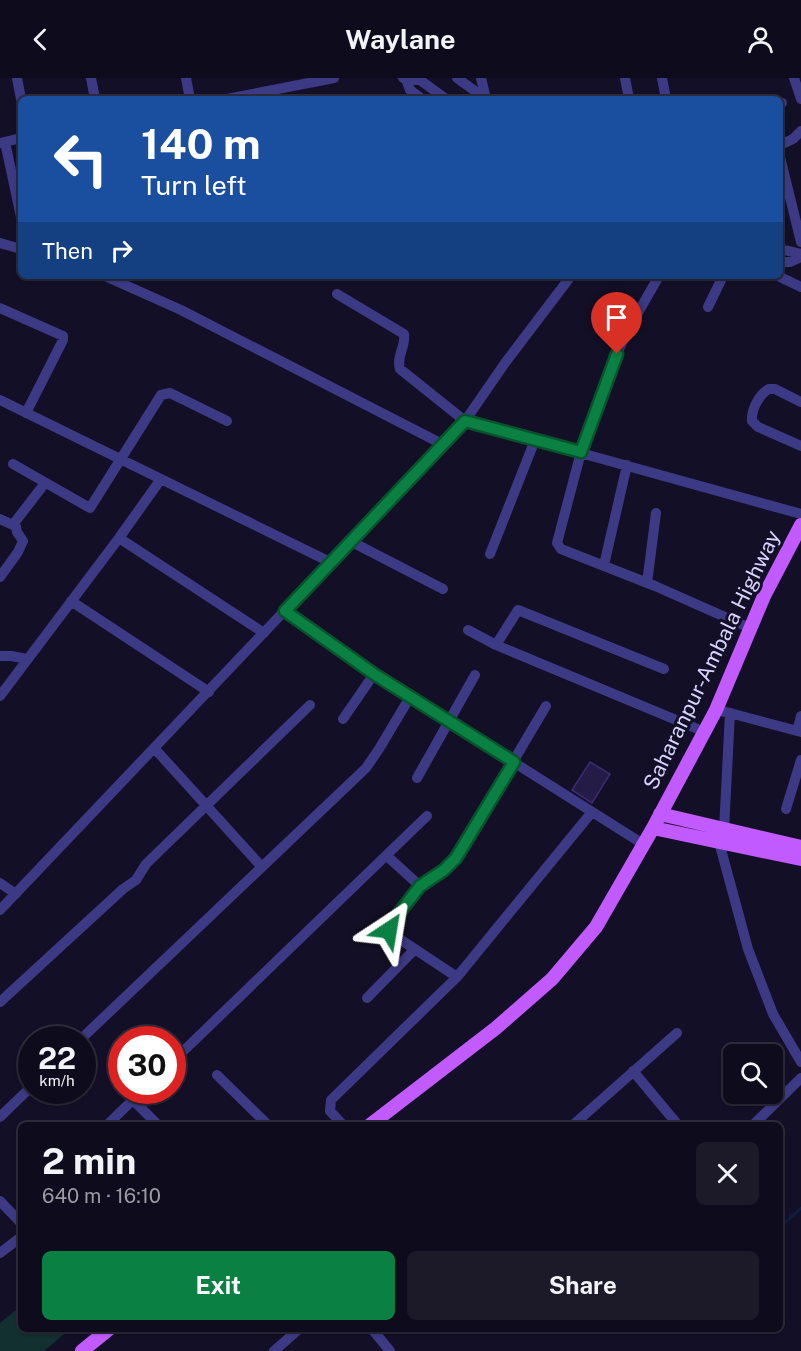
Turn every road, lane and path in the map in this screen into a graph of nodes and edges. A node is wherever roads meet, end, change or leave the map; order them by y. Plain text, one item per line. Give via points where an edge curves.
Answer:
1 (17, 78) edge
2 (91, 78) edge
3 (186, 78) edge
4 (334, 78) edge
5 (405, 78) edge
6 (457, 78) edge
7 (481, 78) edge
8 (625, 78) edge
9 (662, 78) edge
10 (794, 78) edge
11 (268, 95) edge
12 (20, 96) edge
13 (94, 96) edge
14 (189, 96) edge
15 (418, 96) edge
16 (442, 96) edge
17 (482, 96) edge
18 (485, 96) edge
19 (628, 96) edge
20 (665, 96) edge
21 (801, 99) edge
22 (801, 131) edge
23 (18, 139) edge
24 (3, 142) edge
25 (783, 144) edge
26 (783, 169) edge
27 (18, 204) edge
28 (801, 242) edge
29 (0, 243) edge
30 (18, 248) edge
31 (783, 250) edge
32 (801, 256) edge
33 (783, 262) edge
34 (783, 278) edge
35 (121, 279) edge
36 (569, 279) edge
37 (657, 279) edge
38 (722, 279) edge
39 (801, 287) edge
40 (337, 294) dead end
41 (708, 307) dead end
42 (0, 308) edge
43 (801, 402) edge
44 (2, 404) edge
45 (26, 413) junction
46 (227, 421) dead end
47 (465, 421) junction
48 (536, 440) junction
49 (444, 445) junction
50 (801, 446) edge
51 (581, 452) junction
52 (120, 459) junction
53 (13, 464) dead end
54 (627, 465) junction
55 (161, 479) junction
56 (45, 483) junction
57 (656, 513) dead end
58 (801, 514) edge
59 (0, 519) edge
60 (801, 525) edge
61 (15, 526) junction
62 (119, 538) junction
63 (352, 542) junction
64 (490, 554) dead end
65 (332, 563) junction
66 (604, 565) junction
67 (0, 577) edge
68 (646, 583) junction
69 (443, 589) dead end
70 (71, 601) junction
71 (285, 611) junction
72 (750, 628) junction
73 (468, 630) dead end
74 (264, 633) junction
75 (496, 645) junction
76 (0, 656) edge
77 (27, 659) junction
78 (664, 669) dead end
79 (374, 674) junction
80 (475, 675) dead end
81 (209, 692) junction
82 (0, 696) edge
83 (410, 697) junction
84 (310, 705) dead end
85 (546, 706) dead end
86 (716, 710) junction
87 (730, 713) junction
88 (801, 716) edge
89 (343, 719) dead end
90 (449, 721) junction
91 (705, 732) junction
92 (799, 732) edge
93 (155, 749) junction
94 (801, 760) edge
95 (514, 762) junction
96 (417, 778) dead end
97 (206, 805) junction
98 (786, 809) dead end
99 (592, 812) junction
100 (660, 814) junction
101 (427, 816) dead end
102 (652, 828) junction
103 (722, 836) junction
104 (643, 844) junction
105 (801, 847) edge
106 (387, 856) junction
107 (801, 859) edge
108 (261, 866) junction
109 (0, 883) edge
110 (420, 886) junction
111 (16, 894) junction
112 (0, 910) edge
113 (414, 950) junction
114 (457, 976) junction
115 (368, 998) dead end
116 (0, 1002) edge
117 (95, 1026) edge
118 (677, 1033) dead end
119 (186, 1049) edge
120 (801, 1062) edge
121 (633, 1071) junction
122 (217, 1075) dead end
123 (801, 1078) edge
124 (18, 1100) edge
125 (129, 1104) edge
126 (137, 1104) edge
127 (0, 1117) edge
128 (110, 1122) edge
129 (155, 1122) edge
130 (265, 1122) edge
131 (340, 1122) edge
132 (374, 1122) edge
133 (580, 1122) edge
134 (676, 1122) edge
135 (756, 1122) edge
136 (0, 1201) edge
137 (18, 1215) edge
138 (18, 1239) edge
139 (0, 1253) edge
140 (105, 1332) edge
141 (296, 1332) edge
142 (374, 1332) edge
143 (82, 1351) edge
144 (274, 1351) edge
145 (390, 1351) edge

1 - 12 street
2 - 13 street
3 - 14 street
4 - 11 street
5 - 15 street
5 - 16 street via 420,80
6 - 17 street
7 - 18 street
8 - 19 street
9 - 20 street
10 - 21 street
22 - 25 street
23 - 24 street
24 - 27 street
26 - 28 street
29 - 30 street
31 - 32 street
32 - 33 street
34 - 39 street
35 - 49 street
36 - 47 street
37 - 51 street via 617,354
38 - 41 street
40 - 47 street via 404,334 398,356 400,369
42 - 45 street via 63,336
43 - 50 street via 769,389 760,396 752,416 758,427
44 - 45 street
45 - 52 street
46 - 52 street via 170,393 160,395
47 - 48 street
47 - 49 street
48 - 51 street
48 - 64 street
49 - 63 street
51 - 54 street
51 - 66 street via 557,543 561,549
52 - 55 street
52 - 56 street via 90,508
53 - 56 street
54 - 58 street
54 - 66 street
55 - 62 street
55 - 65 street
56 - 61 street via 18,516
57 - 68 street
59 - 61 street
60 - 72 main road, Saharanpur-Ambala Highway
61 - 67 street via 22,545
62 - 70 street
62 - 74 street
63 - 65 street
63 - 69 street
65 - 71 street
66 - 68 street
68 - 72 street
70 - 77 street
70 - 81 street
71 - 74 street
71 - 79 street
72 - 86 main road, Saharanpur-Ambala Highway
73 - 75 street
74 - 81 street
75 - 78 street via 518,610
75 - 91 street
76 - 77 street
77 - 82 street
79 - 83 street
79 - 89 street
80 - 90 street
81 - 93 street
83 - 90 street
83 - 108 street via 366,768
84 - 97 street
85 - 95 street
86 - 87 street
86 - 91 main road, Saharanpur-Ambala Highway
87 - 92 street
87 - 103 street
88 - 92 street
90 - 95 street
90 - 96 street
91 - 100 main road, Saharanpur-Ambala Highway
93 - 97 street
93 - 111 street
94 - 98 street
95 - 99 street
95 - 110 street via 456,858
97 - 108 street
97 - 116 street via 143,868 136,880
99 - 104 street
99 - 114 street
100 - 102 main road, Saharanpur-Ambala Highway
100 - 103 main road
101 - 106 street
102 - 103 main road
102 - 104 main road, Saharanpur-Ambala Highway
103 - 105 main road
103 - 107 main road
103 - 120 street via 748,949 773,1014
104 - 132 main road, Saharanpur-Ambala Highway via 596,927 552,979 496,1028
106 - 110 street
106 - 119 street
108 - 117 street
109 - 111 street
110 - 113 street via 389,926 392,934
111 - 112 street
113 - 114 street
113 - 115 street
114 - 131 street via 331,1100 330,1111
118 - 121 street
121 - 133 street
121 - 134 street
122 - 130 street
123 - 135 street
124 - 127 street
125 - 128 street
126 - 129 street
136 - 137 street
138 - 139 street
140 - 143 main road
141 - 144 street
142 - 145 street

